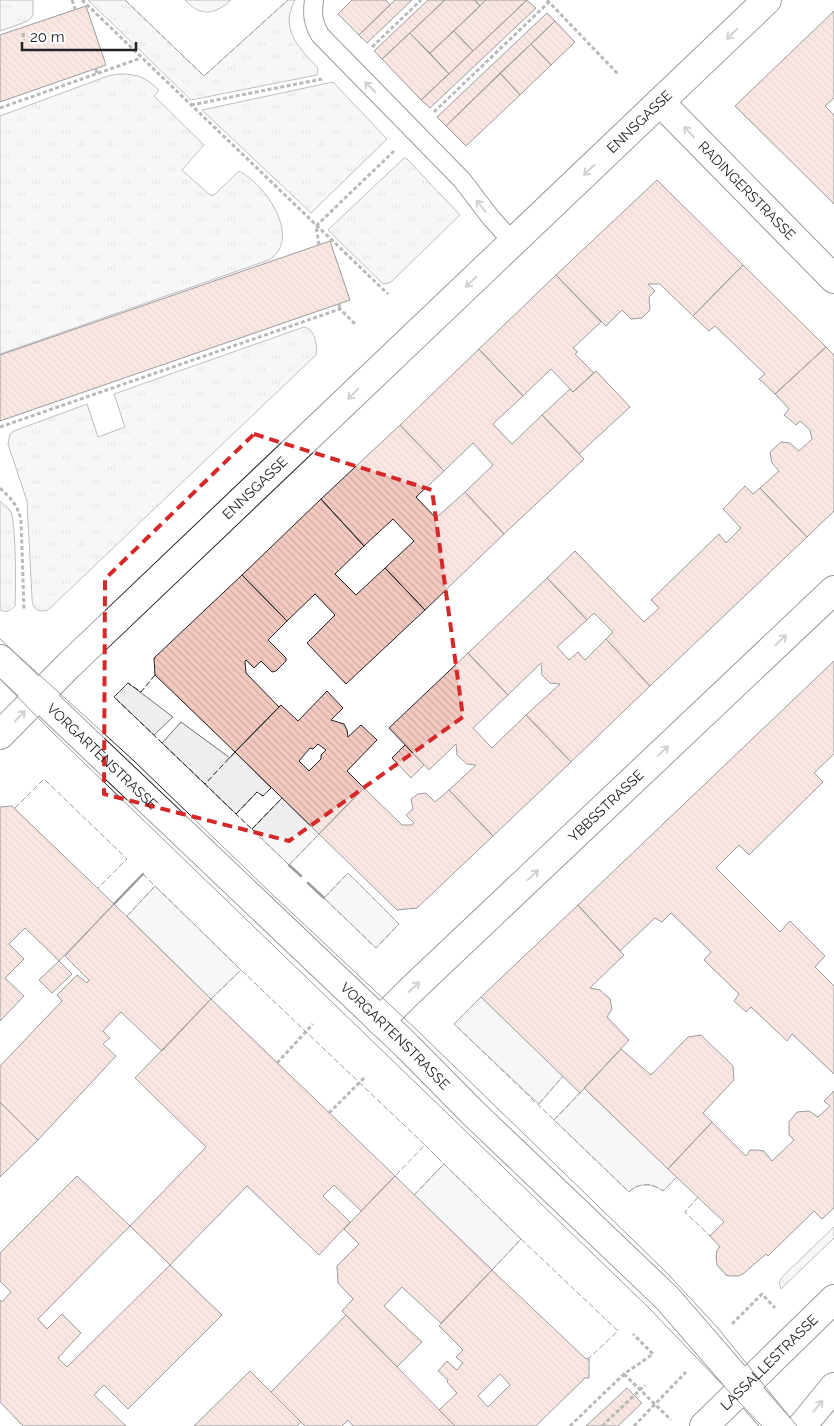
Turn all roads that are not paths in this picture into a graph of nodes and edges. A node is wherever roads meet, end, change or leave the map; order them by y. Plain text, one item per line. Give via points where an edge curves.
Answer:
1 (314, 0) edge
2 (767, 0) edge
3 (660, 102) junction
4 (513, 242) junction
5 (834, 279) edge
6 (834, 590) edge
7 (0, 659) edge
8 (39, 696) junction
9 (0, 736) edge
10 (380, 1021) junction
11 (834, 1299) edge
12 (743, 1386) junction
13 (834, 1387) edge
14 (704, 1426) edge
15 (778, 1426) edge
16 (802, 1426) edge

4 -> 1 lane via 490,218 462,180 320,35 314,24
2 -> 3 street, ENNSGASSE
3 -> 4 street, ENNSGASSE
5 -> 3 street, RADINGERSTRASSE
4 -> 8 street, ENNSGASSE
10 -> 6 street, YBBSSTRASSE
7 - 8 street, VORGARTENSTRASSE
9 -> 8 street, ENNSGASSE
8 - 10 street, VORGARTENSTRASSE
10 - 12 street, VORGARTENSTRASSE via 667,1298
11 - 12 street, LASSALLESTRASSE
12 - 14 street, LASSALLESTRASSE
12 - 15 street, VORGARTENSTRASSE
16 -> 13 street

